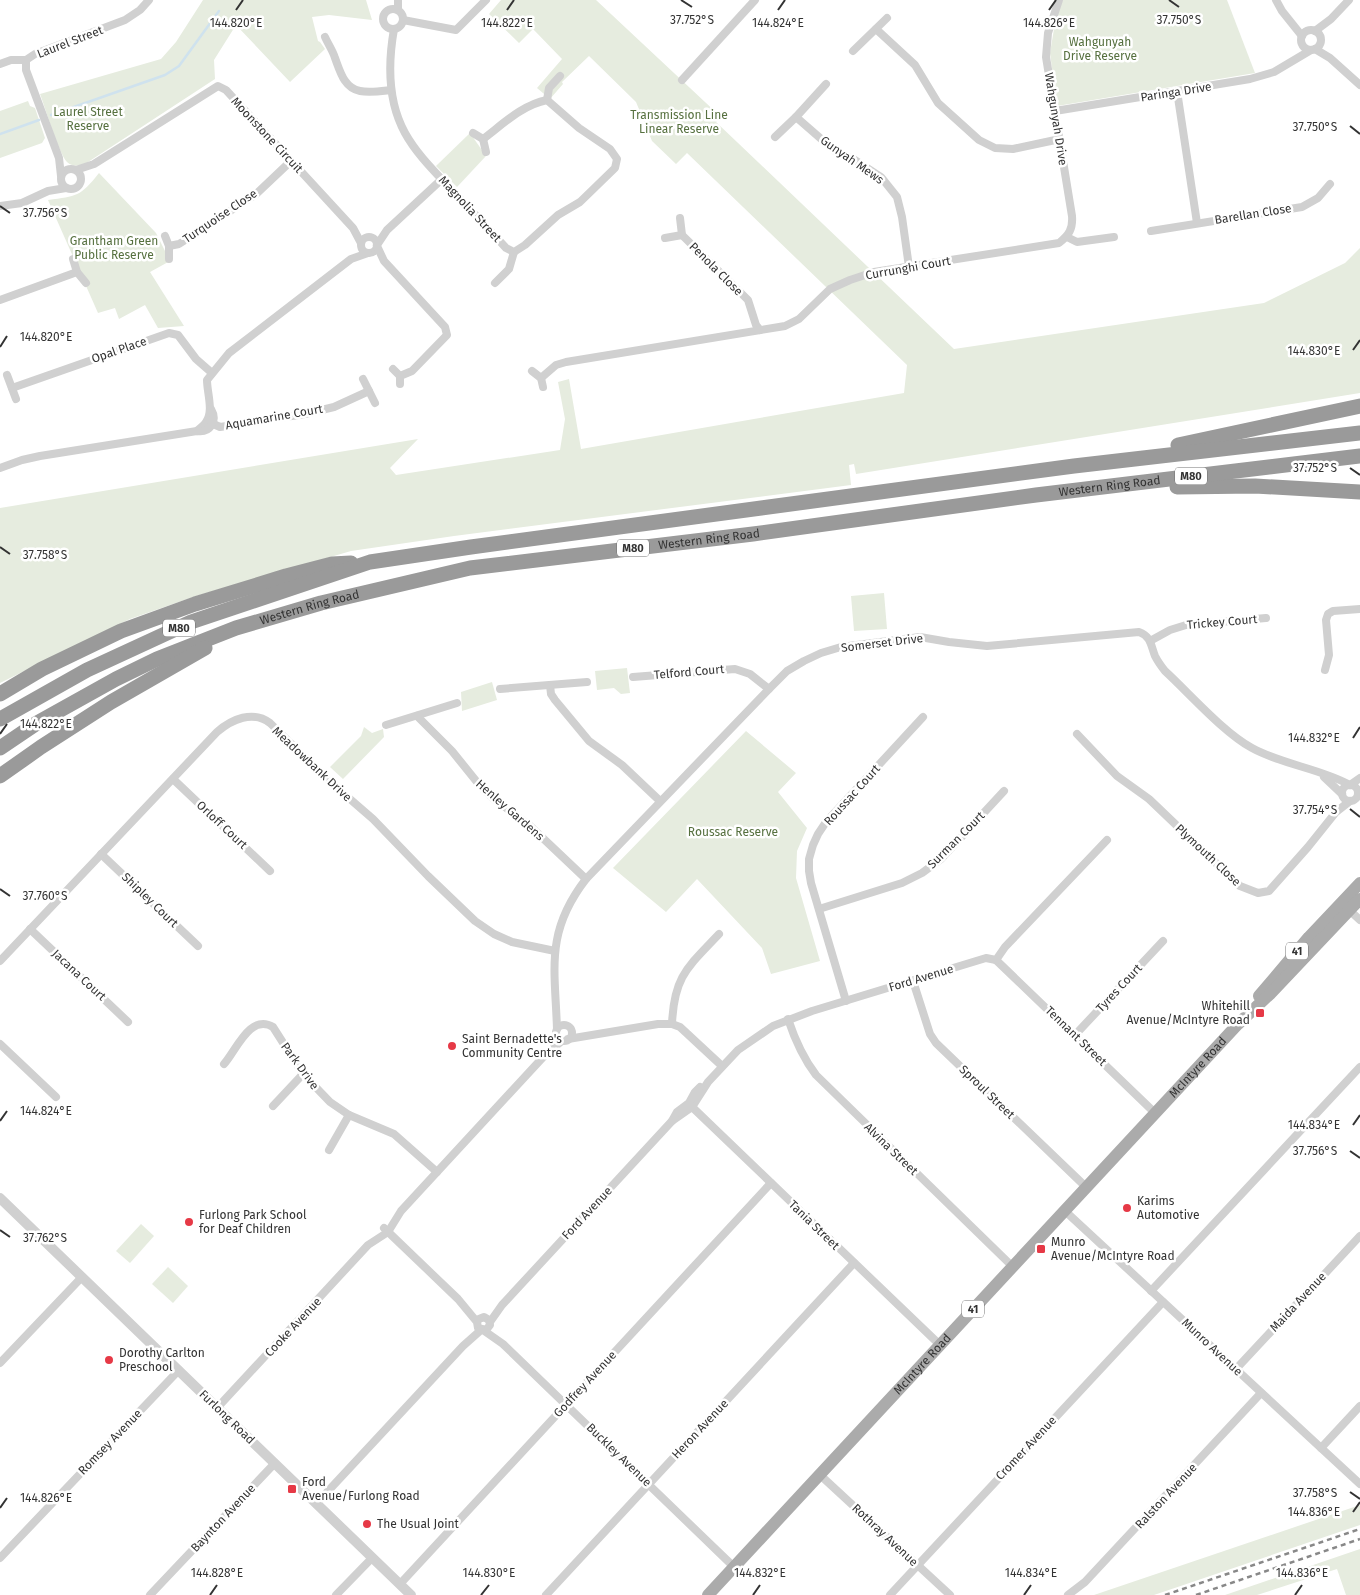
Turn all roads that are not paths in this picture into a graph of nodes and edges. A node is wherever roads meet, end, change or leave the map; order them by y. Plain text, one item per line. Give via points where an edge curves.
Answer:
1 (148, 0) edge
2 (398, 0) edge
3 (486, 0) edge
4 (756, 0) edge
5 (1059, 0) edge
6 (1276, 0) edge
7 (1348, 0) edge
8 (398, 10) junction
9 (887, 18) dead end
10 (403, 20) junction
11 (394, 29) junction
12 (876, 29) junction
13 (325, 37) dead end
14 (1312, 40) junction
15 (853, 51) dead end
16 (26, 60) junction
17 (1292, 60) junction
18 (0, 64) edge
19 (560, 76) dead end
20 (682, 80) dead end
21 (826, 84) dead end
22 (1360, 85) edge
23 (392, 90) junction
24 (1177, 91) junction
25 (547, 100) junction
26 (1055, 111) junction
27 (796, 118) junction
28 (473, 133) dead end
29 (775, 137) dead end
30 (483, 139) junction
31 (1060, 139) junction
32 (486, 152) dead end
33 (59, 158) junction
34 (291, 161) junction
35 (94, 164) junction
36 (74, 170) junction
37 (61, 177) junction
38 (442, 180) junction
39 (81, 182) junction
40 (1330, 184) dead end
41 (66, 188) junction
42 (48, 191) junction
43 (0, 206) edge
44 (680, 218) dead end
45 (1197, 223) junction
46 (354, 228) junction
47 (387, 230) junction
48 (1150, 231) dead end
49 (682, 235) junction
50 (165, 236) dead end
51 (370, 237) junction
52 (1067, 237) junction
53 (1114, 237) dead end
54 (665, 238) dead end
55 (361, 244) junction
56 (377, 245) junction
57 (169, 246) junction
58 (514, 252) junction
59 (369, 253) junction
60 (73, 259) dead end
61 (169, 259) dead end
62 (351, 259) junction
63 (384, 261) junction
64 (909, 267) junction
65 (77, 272) junction
66 (86, 283) dead end
67 (495, 283) dead end
68 (0, 300) edge
69 (760, 330) junction
70 (392, 369) dead end
71 (532, 371) dead end
72 (212, 373) junction
73 (7, 375) dead end
74 (541, 378) junction
75 (363, 379) dead end
76 (543, 387) dead end
77 (12, 388) junction
78 (369, 390) junction
79 (16, 399) dead end
80 (375, 403) dead end
81 (1360, 406) edge
82 (210, 423) junction
83 (1360, 433) edge
84 (1360, 456) edge
85 (1074, 466) junction
86 (0, 468) edge
87 (1360, 492) edge
88 (1036, 495) junction
89 (370, 562) junction
90 (1360, 609) edge
91 (1266, 618) dead end
92 (236, 628) junction
93 (1150, 641) junction
94 (1325, 670) dead end
95 (633, 677) dead end
96 (587, 682) dead end
97 (550, 685) junction
98 (500, 689) dead end
99 (769, 689) junction
100 (0, 694) edge
101 (457, 703) dead end
102 (417, 716) junction
103 (923, 717) dead end
104 (0, 719) edge
105 (386, 725) dead end
106 (1077, 734) dead end
107 (0, 748) edge
108 (1319, 772) junction
109 (0, 776) edge
110 (1360, 778) edge
111 (173, 779) junction
112 (1350, 785) junction
113 (1004, 791) dead end
114 (1359, 792) edge
115 (1342, 794) junction
116 (660, 801) junction
117 (1350, 802) junction
118 (1360, 806) edge
119 (1336, 812) junction
120 (1107, 840) dead end
121 (101, 854) junction
122 (270, 871) dead end
123 (586, 879) junction
124 (1360, 883) edge
125 (1360, 899) edge
126 (1345, 907) junction
127 (819, 909) junction
128 (1360, 920) edge
129 (30, 929) junction
130 (719, 934) dead end
131 (1163, 941) dead end
132 (198, 946) dead end
133 (555, 951) junction
134 (996, 960) junction
135 (0, 961) edge
136 (913, 981) junction
137 (846, 1001) junction
138 (788, 1019) junction
139 (128, 1022) dead end
140 (672, 1024) junction
141 (564, 1034) junction
142 (1075, 1035) junction
143 (0, 1044) edge
144 (224, 1064) dead end
145 (722, 1066) junction
146 (1360, 1067) edge
147 (303, 1074) junction
148 (56, 1097) dead end
149 (691, 1105) junction
150 (273, 1106) dead end
151 (1155, 1113) junction
152 (349, 1115) junction
153 (329, 1150) dead end
154 (437, 1172) junction
155 (771, 1183) junction
156 (1086, 1187) junction
157 (0, 1198) edge
158 (1064, 1211) junction
159 (386, 1230) junction
160 (1360, 1236) edge
161 (854, 1263) junction
162 (1013, 1267) junction
163 (82, 1277) junction
164 (1151, 1291) junction
165 (1163, 1302) junction
166 (483, 1323) junction
167 (940, 1345) junction
168 (0, 1363) edge
169 (1236, 1369) junction
170 (179, 1370) junction
171 (1262, 1393) junction
172 (566, 1404) junction
173 (1360, 1406) edge
174 (217, 1408) junction
175 (1321, 1448) junction
176 (275, 1463) junction
177 (820, 1474) junction
178 (649, 1484) junction
179 (1360, 1484) edge
180 (316, 1504) junction
181 (0, 1558) edge
182 (372, 1558) junction
183 (918, 1565) junction
184 (734, 1567) junction
185 (400, 1584) junction
186 (150, 1595) edge
187 (336, 1595) edge
188 (411, 1595) edge
189 (546, 1595) edge
190 (708, 1595) edge
191 (890, 1595) edge
192 (950, 1595) edge
193 (1068, 1595) edge

1 - 16 street, Laurel Street via 140,10 124,20
2 - 8 street
3 - 10 street via 456,30
4 - 20 street
5 - 26 street, Wahgunyah Drive via 1048,32 1046,57
6 - 14 street via 1292,23
7 - 14 street, Paringa Drive
8 - 10 street
8 - 11 street via 390,10 384,18 385,25
9 - 12 street
10 - 11 street
11 - 23 street, Magnolia Street via 390,71
12 - 15 street
12 - 31 street via 915,65 938,103 979,140 995,148 1012,149
13 - 23 street via 339,71 354,89 365,92
14 - 17 street, Paringa Drive
14 - 17 street, Paringa Drive
14 - 22 street
16 - 18 street
16 - 33 street, Laurel Street via 26,70
17 - 24 street, Paringa Drive via 1259,77
19 - 25 street via 549,88
21 - 27 street
23 - 38 street, Magnolia Street via 405,133
24 - 26 street, Paringa Drive
24 - 45 street, Barellan Close
25 - 30 street via 533,103
25 - 58 street via 610,149 617,159 615,168 580,202 558,215
26 - 31 street, Wahgunyah Drive
27 - 29 street
27 - 64 street, Gunyah Mews via 835,151 881,177 897,197
28 - 30 street
30 - 32 street
31 - 52 street, Wahgunyah Drive via 1073,227
33 - 36 street, Laurel Street
33 - 37 street, Laurel Street
34 - 35 street, Moonstone Circuit via 226,90 218,86
34 - 46 street, Moonstone Circuit
34 - 57 street, Turquoise Close via 255,195 179,244
35 - 36 street, Moonstone Circuit
35 - 39 street, Moonstone Circuit
36 - 37 street via 67,170
36 - 39 street via 80,175
37 - 41 street
37 - 42 street
38 - 47 street
38 - 58 street, Magnolia Street via 506,248
39 - 41 street via 75,188
40 - 45 street, Barellan Close via 1318,198 1302,207
41 - 42 street
42 - 43 street via 22,203
44 - 49 street, Penola Close
45 - 48 street, Barellan Close
46 - 51 street, Moonstone Circuit
46 - 55 street, Moonstone Circuit
47 - 51 street
47 - 56 street
49 - 54 street, Penola Close
49 - 69 street, Penola Close via 748,300
50 - 57 street, Turquoise Close
51 - 55 street via 364,238
51 - 56 street
52 - 53 street via 1078,242
52 - 64 street, Currunghi Court via 1059,244
55 - 59 street
55 - 62 street
56 - 59 street via 376,250
56 - 63 street
57 - 61 street, Turquoise Close
58 - 67 street via 509,269
59 - 62 street
59 - 63 street
60 - 65 street
62 - 72 street via 242,341
63 - 70 street via 445,327 447,335 400,380
64 - 69 street, Currunghi Court via 874,272 850,280 830,289 799,319 784,326
65 - 66 street
65 - 68 street
69 - 74 street, Currunghi Court via 566,362 556,365
71 - 74 street
72 - 77 street, Opal Place via 196,359 178,335 170,333
72 - 82 street via 207,380
73 - 77 street
74 - 76 street
75 - 78 street
77 - 79 street
78 - 80 street
78 - 82 street, Aquamarine Court via 334,407 305,414 224,426
81 - 85 highway
82 - 86 street via 197,431 40,456
83 - 85 highway, Western Ring Road / M80
84 - 88 highway, Western Ring Road / M80
85 - 89 highway, Western Ring Road / M80
87 - 88 highway via 1255,486 1152,487
88 - 92 highway, Western Ring Road / M80 via 470,568 321,603
89 - 100 highway via 332,564 195,604 121,631 42,669
89 - 104 highway, Western Ring Road / M80 via 191,622 87,670
90 - 94 street via 1328,614 1329,655
91 - 93 street, Trickey Court via 1186,625
92 - 107 highway, Western Ring Road / M80 via 116,678
92 - 109 highway via 111,702
93 - 99 street, Somerset Drive via 1139,632 987,646 920,637 873,642 821,653 787,672
93 - 108 street via 1165,671 1234,735 1261,752
95 - 99 street, Telford Court via 735,669 750,674
96 - 97 street
97 - 98 street
97 - 116 street via 555,700 589,741 622,765
99 - 116 street, Somerset Drive
101 - 102 street
102 - 105 street
102 - 123 street, Henley Gardens via 452,751 481,787
103 - 127 street, Roussac Court via 818,834 811,852 809,871
106 - 119 street, Plymouth Close via 1117,776 1144,794 1240,886 1250,891 1269,891
108 - 112 street
108 - 115 street
110 - 112 street
111 - 121 street, Meadowbank Drive
111 - 122 street, Orloff Court
111 - 133 street, Meadowbank Drive via 224,726 246,717 265,719 373,819 475,921 512,942
112 - 114 street
112 - 115 street via 1345,786
113 - 127 street, Surman Court via 941,858 922,873 902,884
114 - 117 street via 1356,800
115 - 117 street
115 - 119 street, Plymouth Close
116 - 123 street, Somerset Drive
117 - 118 street
117 - 119 street, Plymouth Close
120 - 134 street
121 - 129 street, Meadowbank Drive
121 - 132 street, Shipley Court
123 - 133 street, Somerset Drive via 561,922
124 - 126 main road, McIntyre Road / 41
125 - 126 main road, McIntyre Road / 41
126 - 128 street
126 - 151 main road, McIntyre Road / 41 via 1309,938 1238,1024
127 - 137 street, Roussac Court
129 - 135 street, Meadowbank Drive
129 - 139 street, Jacana Court
130 - 140 street via 680,979 675,992
131 - 142 street, Tyres Court
133 - 141 street, Somerset Drive via 557,1006
134 - 136 street, Ford Avenue via 986,958
134 - 142 street, Tennant Street
136 - 137 street, Ford Avenue
136 - 156 street, Sproul Street via 936,1043
137 - 138 street, Ford Avenue
138 - 145 street, Ford Avenue via 749,1041
138 - 162 street, Alvina Street via 798,1046 816,1075
140 - 141 street via 589,1035
140 - 145 street via 689,1034
141 - 154 street, Cooke Avenue
142 - 151 street, Tennant Street
143 - 148 street
144 - 147 street, Park Drive via 246,1032 265,1023 273,1027
145 - 149 street, Ford Avenue via 695,1092
146 - 164 street
147 - 150 street
147 - 152 street, Park Drive via 330,1102
149 - 155 street, Tania Street
149 - 166 street, Ford Avenue via 677,1112
151 - 156 main road, McIntyre Road / 41
152 - 153 street
152 - 154 street, Park Drive via 394,1134
154 - 159 street, Cooke Avenue via 392,1217
155 - 161 street, Tania Street
155 - 172 street, Godfrey Avenue
156 - 158 main road, McIntyre Road / 41
157 - 163 street, Furlong Road
158 - 162 main road, McIntyre Road / 41
158 - 164 street, Munro Avenue
159 - 166 street, Buckley Avenue
159 - 174 street, Cooke Avenue via 372,1237
160 - 169 street, Maida Avenue
161 - 167 street, Tania Street
161 - 178 street, Heron Avenue
162 - 167 main road, McIntyre Road / 41
163 - 168 street
163 - 170 street, Furlong Road
164 - 165 street, Munro Avenue
165 - 169 street, Munro Avenue
165 - 183 street, Cromer Avenue
166 - 172 street, Buckley Avenue
166 - 180 street, Ford Avenue
167 - 177 main road, McIntyre Road / 41
169 - 171 street, Munro Avenue
170 - 174 street, Furlong Road
170 - 181 street, Romsey Avenue
171 - 175 street, Munro Avenue
171 - 193 street, Ralston Avenue via 1085,1582
172 - 178 street, Buckley Avenue
172 - 185 street, Godfrey Avenue
173 - 175 street
174 - 176 street, Furlong Road
175 - 179 street, Munro Avenue
176 - 180 street, Furlong Road
176 - 186 street, Baynton Avenue
177 - 183 street, Rothray Avenue
177 - 184 main road, McIntyre Road / 41
178 - 184 street, Buckley Avenue
178 - 189 street, Heron Avenue
180 - 182 street, Furlong Road
182 - 185 street, Furlong Road
182 - 187 street
183 - 191 street, Cromer Avenue
183 - 192 street, Rothray Avenue
184 - 190 main road, McIntyre Road / 41
185 - 188 street, Furlong Road

